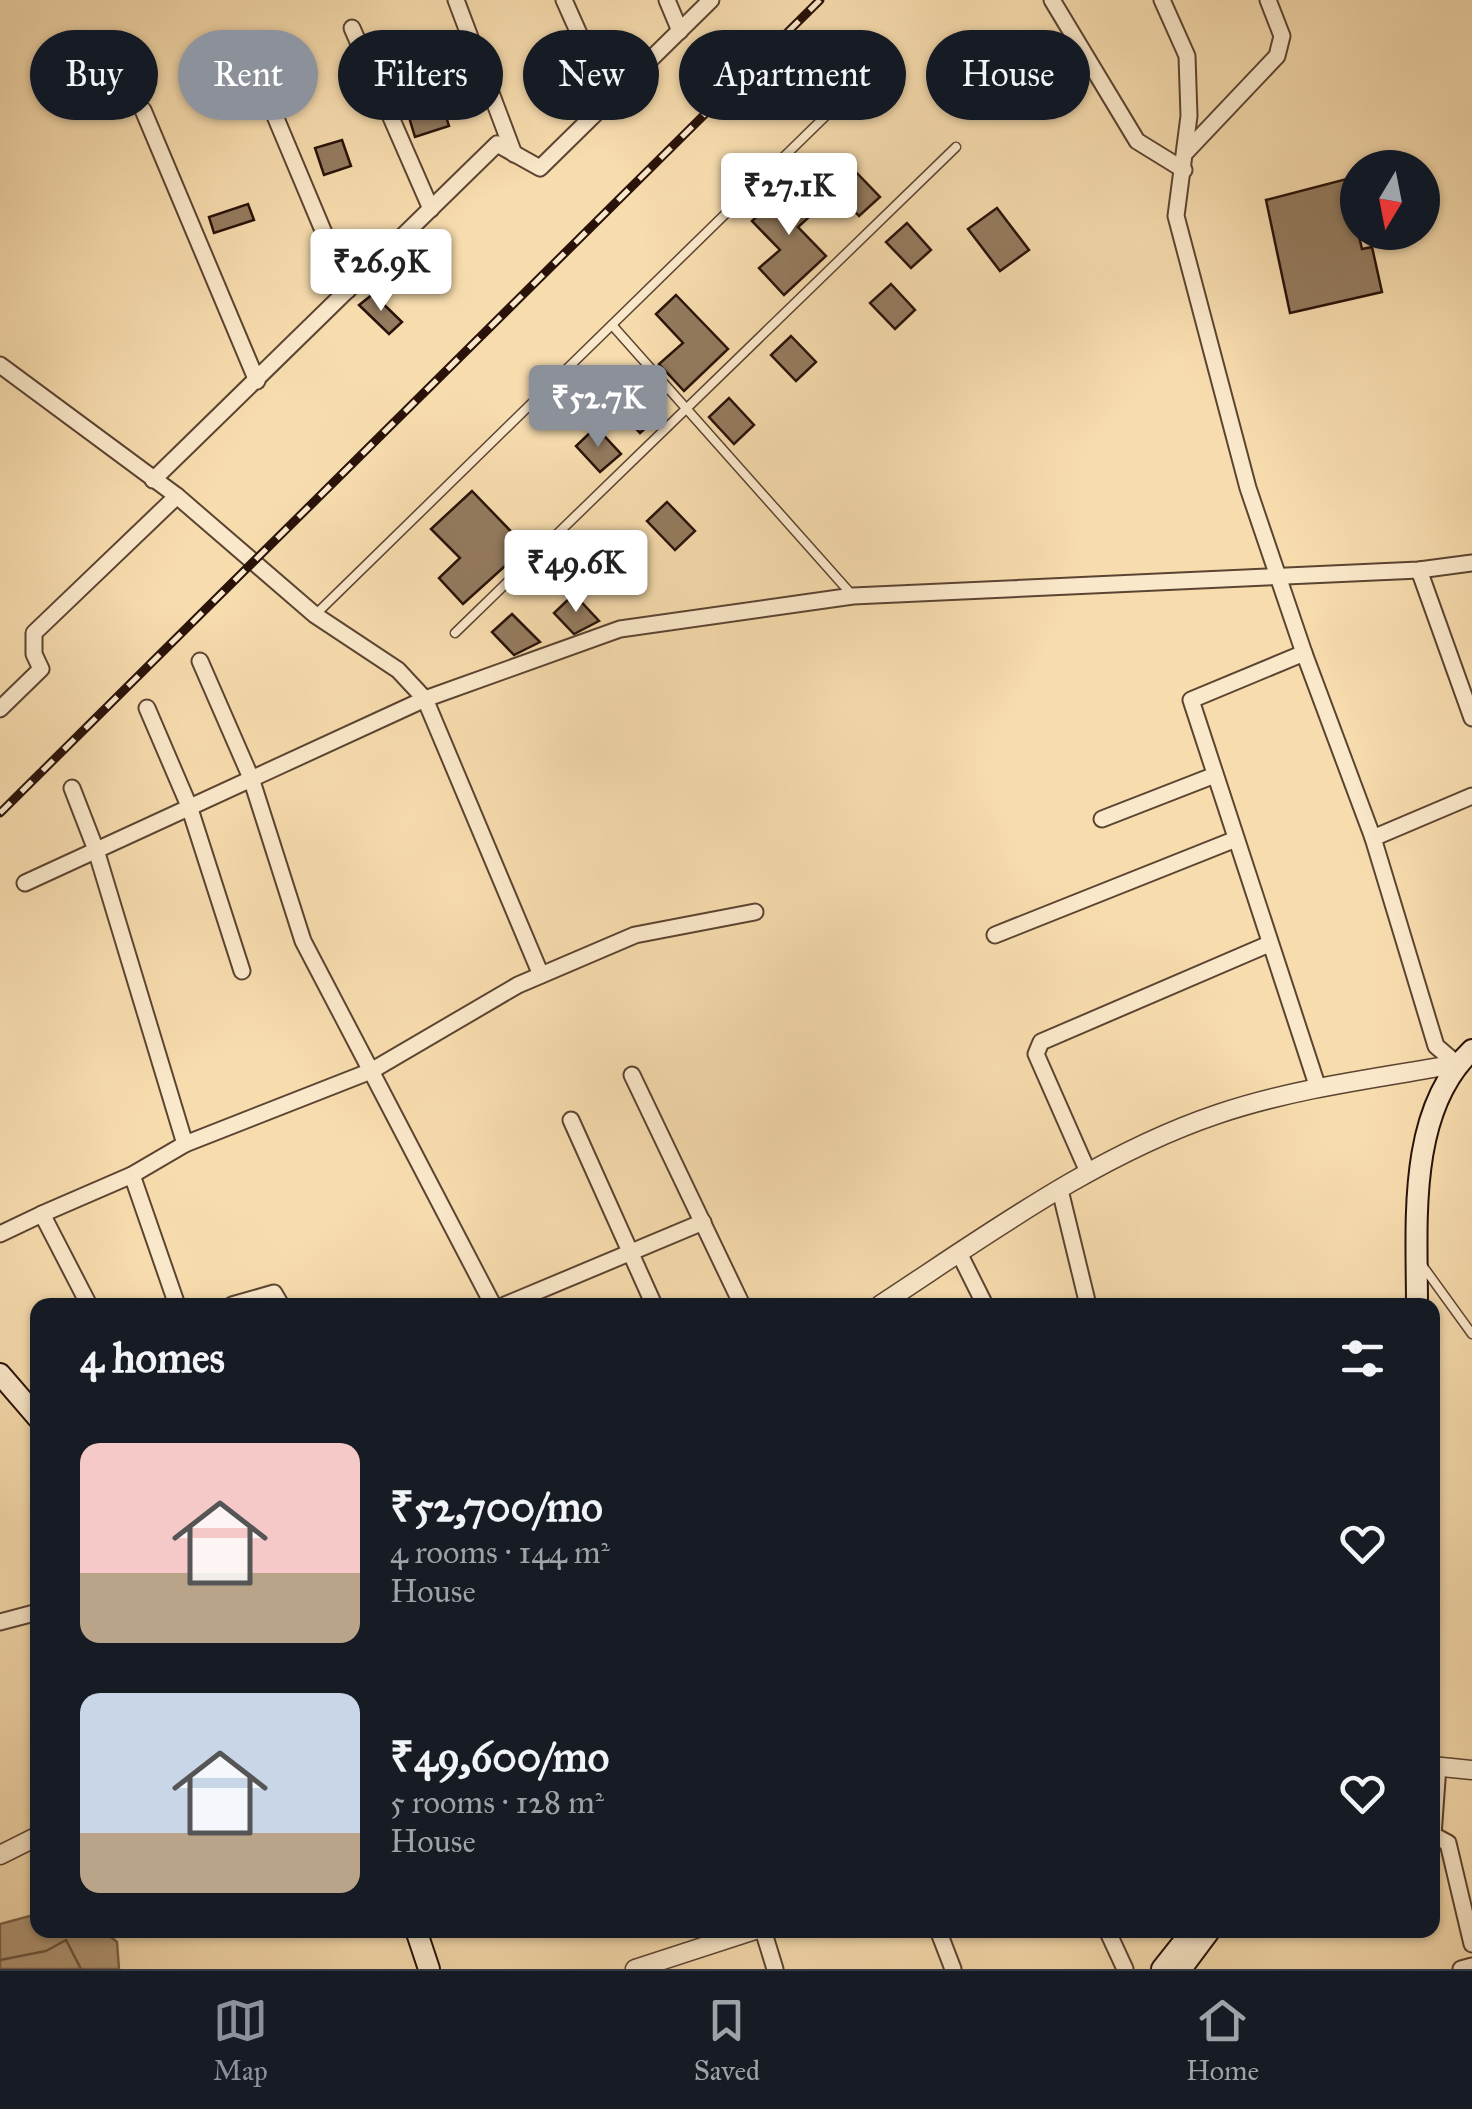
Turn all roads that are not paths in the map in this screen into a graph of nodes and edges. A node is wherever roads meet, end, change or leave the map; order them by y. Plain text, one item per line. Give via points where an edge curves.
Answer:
1 (456, 0) edge
2 (564, 0) edge
3 (667, 0) edge
4 (711, 0) edge
5 (1052, 0) edge
6 (1162, 0) edge
7 (1268, 0) edge
8 (352, 28) dead end
9 (577, 30) edge
10 (680, 30) edge
11 (681, 30) edge
12 (679, 32) edge
13 (659, 52) edge
14 (147, 120) edge
15 (277, 120) edge
16 (589, 120) edge
17 (822, 120) edge
18 (956, 147) dead end
19 (1186, 152) junction
20 (514, 154) junction
21 (1184, 170) junction
22 (431, 209) junction
23 (348, 290) junction
24 (612, 325) junction
25 (0, 365) edge
26 (257, 380) junction
27 (688, 407) junction
28 (153, 480) junction
29 (177, 496) junction
30 (1472, 563) edge
31 (1419, 570) junction
32 (1275, 577) junction
33 (852, 596) junction
34 (316, 614) junction
35 (455, 633) dead end
36 (1304, 653) junction
37 (200, 661) dead end
38 (426, 699) junction
39 (147, 708) dead end
40 (0, 709) edge
41 (1472, 718) edge
42 (1215, 775) junction
43 (251, 778) junction
44 (72, 788) dead end
45 (1472, 796) edge
46 (189, 806) junction
47 (1102, 819) dead end
48 (1374, 838) junction
49 (1236, 839) junction
50 (96, 850) junction
51 (25, 884) dead end
52 (755, 912) dead end
53 (995, 936) dead end
54 (1269, 944) junction
55 (242, 971) dead end
56 (542, 975) junction
57 (1464, 1057) edge
58 (371, 1071) junction
59 (632, 1075) dead end
60 (1318, 1088) junction
61 (571, 1120) dead end
62 (185, 1144) junction
63 (1088, 1172) junction
64 (132, 1175) junction
65 (1060, 1190) junction
66 (42, 1214) junction
67 (703, 1222) junction
68 (0, 1234) edge
69 (959, 1253) junction
70 (630, 1255) junction
71 (1417, 1259) junction
72 (85, 1298) edge
73 (175, 1298) edge
74 (490, 1298) edge
75 (522, 1298) edge
76 (651, 1298) edge
77 (739, 1298) edge
78 (891, 1298) edge
79 (982, 1298) edge
80 (1086, 1298) edge
81 (1417, 1298) edge
82 (1472, 1334) edge
83 (0, 1374) edge
84 (30, 1409) edge
85 (30, 1614) edge
86 (0, 1622) edge
87 (1440, 1767) edge
88 (1472, 1770) edge
89 (30, 1839) edge
90 (1440, 1840) edge
91 (2, 1850) edge
92 (419, 1938) edge
93 (734, 1938) edge
94 (765, 1938) edge
95 (941, 1938) edge
96 (1111, 1938) edge
97 (1187, 1938) edge
98 (1204, 1938) edge
99 (1472, 1944) edge
100 (666, 1964) edge
101 (1472, 1966) edge
102 (429, 1969) edge
103 (635, 1969) edge
104 (775, 1969) edge
105 (954, 1969) edge
106 (1125, 1969) edge
107 (1162, 1969) edge
108 (1181, 1969) edge
109 (1461, 1969) edge

1 - 20 street
2 - 9 street
3 - 10 street
4 - 11 street
5 - 21 street via 1137,140
6 - 19 street via 1187,56
7 - 19 street via 1282,36 1277,56
8 - 22 street
12 - 13 street
14 - 26 street
15 - 23 street
16 - 20 street via 540,168
17 - 24 lane
18 - 27 lane
19 - 21 street
20 - 22 street via 496,144
21 - 32 street via 1176,216
22 - 23 street
23 - 26 street
24 - 27 lane
24 - 34 lane
25 - 28 street
26 - 28 street
27 - 33 lane
27 - 35 lane
28 - 29 street
29 - 34 street
29 - 40 street via 34,633 42,670
30 - 31 street
31 - 32 street
31 - 41 street
32 - 33 street
32 - 36 street
33 - 38 street via 620,629
34 - 38 street via 398,670
36 - 42 street via 1191,700
36 - 48 street
37 - 43 street
38 - 43 street
38 - 56 street
39 - 46 street
42 - 47 street
42 - 49 street
43 - 46 street
43 - 58 street via 303,940
44 - 50 street
45 - 48 street
46 - 50 street
46 - 55 street
48 - 57 street via 1436,1046
49 - 53 street
49 - 54 street
50 - 51 street
50 - 62 street
52 - 56 street via 635,935
54 - 60 street
54 - 63 street via 1040,1042 1036,1054
56 - 58 street
57 - 60 street
57 - 71 main road via 1441,1092 1426,1138
58 - 62 street
58 - 74 street
59 - 67 street
60 - 63 street via 1217,1114
61 - 70 street
62 - 64 street
63 - 65 street
64 - 66 street
64 - 73 street
65 - 69 street
65 - 80 street
66 - 68 street
66 - 72 street
67 - 70 street
67 - 77 street
69 - 78 street
69 - 79 street
70 - 75 street
70 - 76 street
71 - 81 main road
71 - 82 lane
83 - 84 main road
85 - 86 street
87 - 88 street
89 - 91 street
90 - 99 street via 1448,1843
92 - 102 main road
93 - 100 street
94 - 104 street
95 - 105 street
96 - 106 street
97 - 107 main road
98 - 108 main road
100 - 103 street
101 - 109 street

